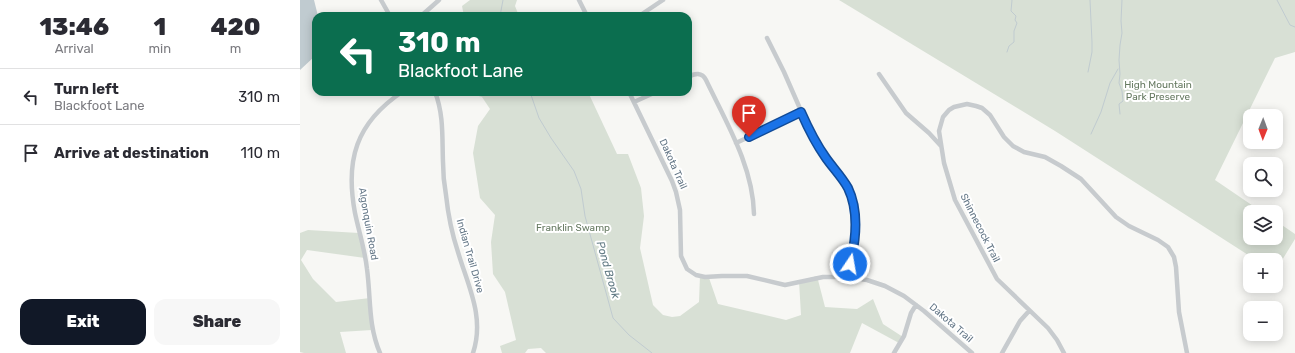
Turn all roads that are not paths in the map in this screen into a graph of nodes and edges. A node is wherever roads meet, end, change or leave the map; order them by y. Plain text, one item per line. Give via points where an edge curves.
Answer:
1 (381, 0) edge
2 (439, 0) edge
3 (579, 0) edge
4 (662, 0) edge
5 (388, 12) edge
6 (426, 12) edge
7 (585, 12) edge
8 (645, 12) edge
9 (767, 38) dead end
10 (879, 74) dead end
11 (692, 76) edge
12 (397, 96) edge
13 (436, 96) edge
14 (631, 96) edge
15 (647, 96) edge
16 (634, 102) junction
17 (801, 112) junction
18 (736, 143) junction
19 (941, 146) junction
20 (754, 214) dead end
21 (845, 277) junction
22 (916, 304) junction
23 (1029, 311) junction
24 (380, 353) edge
25 (473, 353) edge
26 (894, 353) edge
27 (972, 353) edge
28 (1002, 353) edge
29 (1064, 353) edge
30 (1187, 353) edge

1 - 5 street
2 - 6 street
3 - 7 street
4 - 8 street
9 - 17 street
10 - 19 street via 906,113
11 - 18 street via 699,74 705,77
12 - 24 street, Algonquin Road via 368,124 358,143 352,164 353,200 367,266 372,330
13 - 25 street, Indian Trail Drive via 441,116 449,214 476,313 477,334
14 - 16 street, Dakota Trail
15 - 16 street
16 - 21 street, Dakota Trail via 676,192 681,219 681,256 684,265 691,272 705,277 762,278 785,285 817,278
17 - 18 street
17 - 21 street via 818,146 843,180 852,199 855,220 854,242
18 - 20 street via 751,185
19 - 23 street, Shinnecock Trail via 952,193 979,247 997,279
19 - 30 street, Shinnecock Trail via 940,126 946,113 959,104 982,108 1013,146 1024,152 1045,157 1061,166 1081,179 1116,217 1163,243 1176,262 1180,312
21 - 22 street, Dakota Trail via 885,286
22 - 26 street via 904,336
22 - 27 street, Dakota Trail
23 - 28 street via 1020,320
23 - 29 street, Shinnecock Trail via 1053,334

